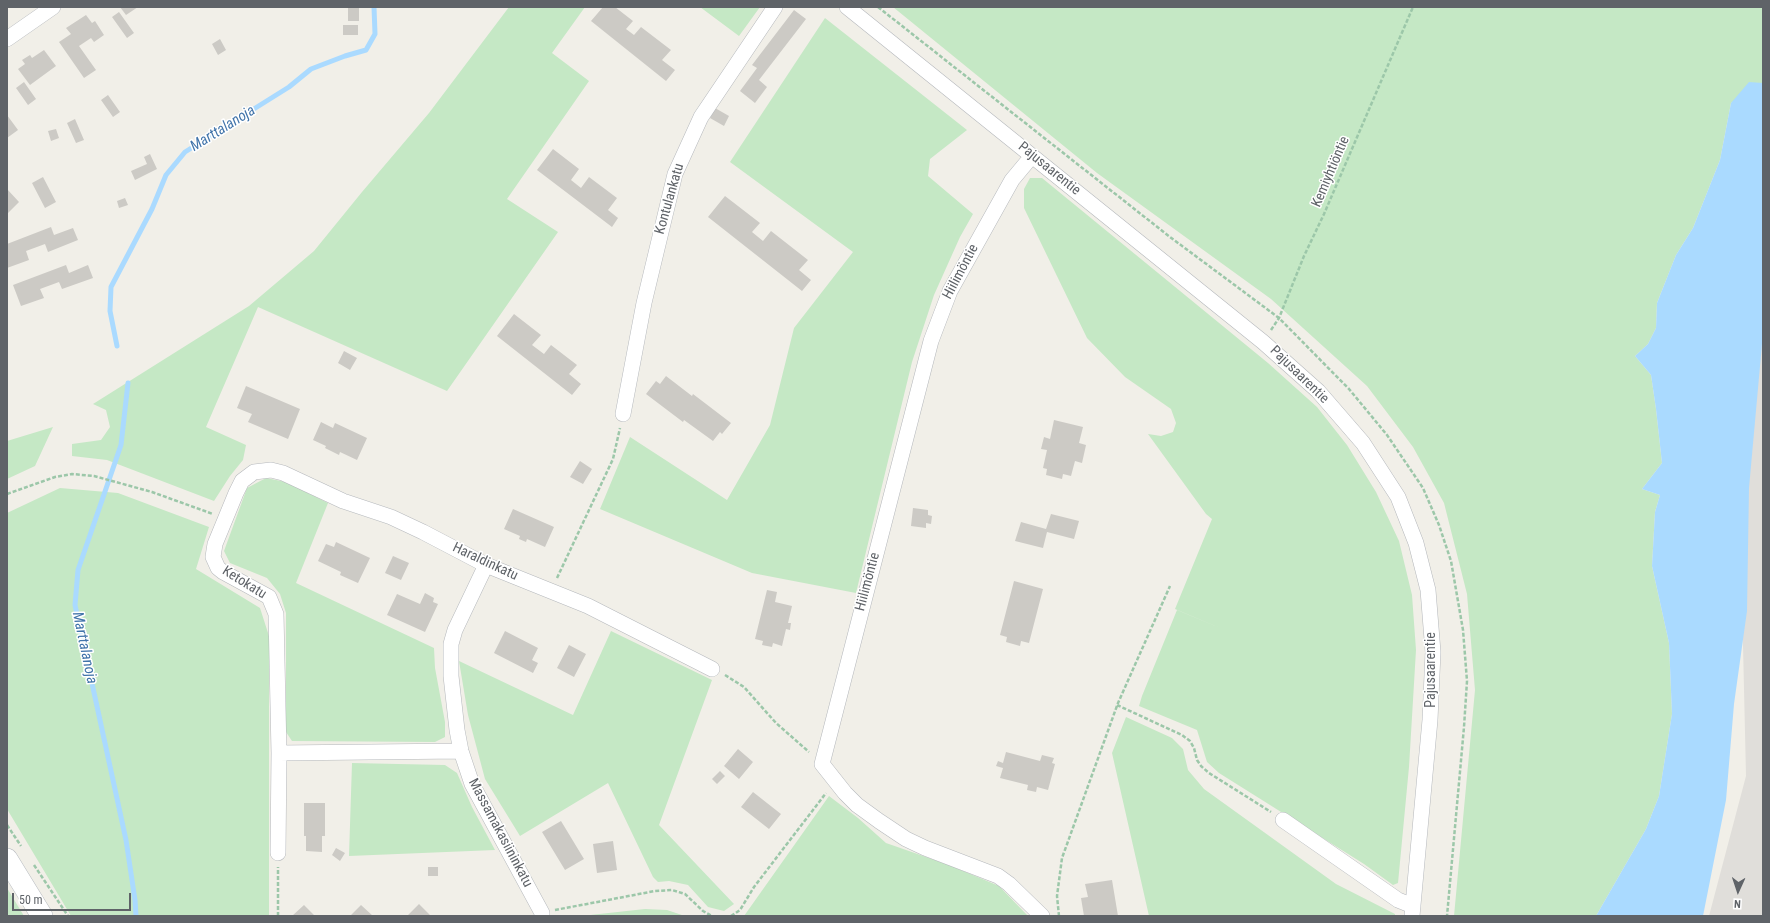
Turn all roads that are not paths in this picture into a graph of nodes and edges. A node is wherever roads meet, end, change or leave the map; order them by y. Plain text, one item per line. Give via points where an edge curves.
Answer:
1 (54, 7) edge
2 (776, 7) edge
3 (847, 7) edge
4 (7, 39) edge
5 (1032, 156) junction
6 (623, 414) road end
7 (254, 472) joint
8 (486, 565) junction
9 (712, 668) road end
10 (461, 751) junction
11 (279, 753) junction
12 (1283, 820) road end
13 (278, 853) road end
14 (16, 856) edge
15 (1412, 911) edge
16 (542, 914) edge
17 (42, 916) edge
18 (1042, 916) edge

1 - 4 street
2 - 6 street, Kontulankatu via 700,117 675,174 644,303
3 - 5 street, Pajusaarentie
5 - 15 street, Pajusaarentie via 1264,342 1318,391 1363,443 1398,498 1416,543 1428,590 1433,652 1430,720
5 - 18 street, Hiilimöntie via 1012,180 950,291 931,341 822,764 857,805 924,848 998,876
7 - 8 street, Haraldinkatu via 271,470 283,473 328,495 391,517
7 - 11 street, Ketokatu via 242,481 224,518 213,557 218,568 230,577 269,597 276,614
8 - 9 street, Haraldinkatu via 592,608
8 - 10 street, Massamakasiininkatu via 455,630 451,644 451,676
10 - 11 street
10 - 16 street, Massamakasiininkatu via 472,784
11 - 13 street, Ketokatu
12 - 15 street
14 - 17 street

